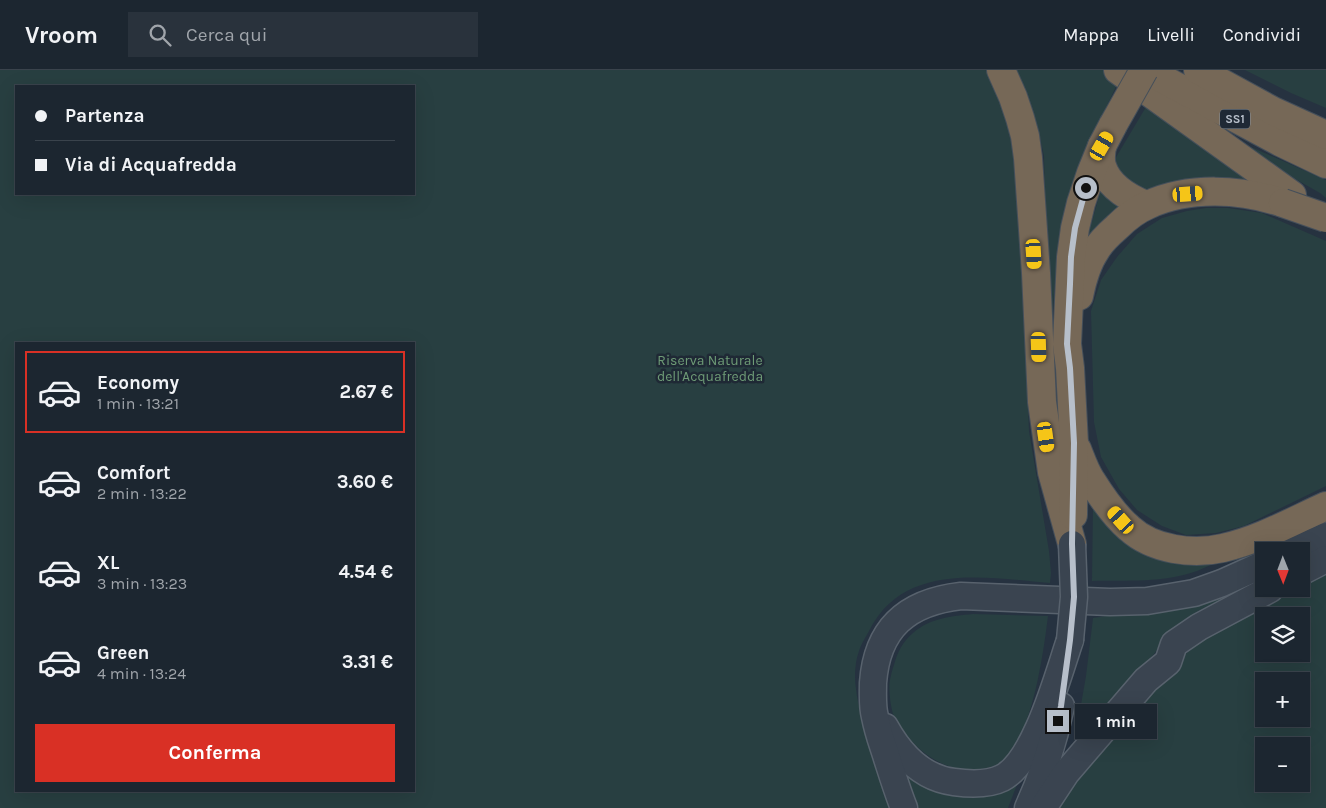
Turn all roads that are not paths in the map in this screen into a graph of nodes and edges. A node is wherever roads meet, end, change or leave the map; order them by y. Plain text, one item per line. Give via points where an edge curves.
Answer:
1 (1001, 70) edge
2 (1118, 70) edge
3 (1145, 70) edge
4 (1198, 70) edge
5 (1320, 132) edge
6 (1108, 136) junction
7 (1326, 164) edge
8 (1287, 199) junction
9 (1146, 205) junction
10 (1326, 218) edge
11 (1067, 344) junction
12 (1074, 443) junction
13 (1326, 506) edge
14 (1326, 536) edge
15 (1310, 543) edge
16 (1072, 544) junction
17 (1326, 559) edge
18 (1310, 567) edge
19 (1255, 568) edge
20 (1255, 597) edge
21 (1070, 640) junction
22 (873, 690) junction
23 (904, 808) edge
24 (1028, 808) edge
25 (1044, 808) edge

1 - 16 highway via 1025,136 1042,402 1052,472
2 - 8 highway
3 - 6 highway, bridge
3 - 7 highway, SS1
4 - 5 highway, SS1
6 - 9 highway via 1101,159 1102,167 1118,190
6 - 11 highway via 1091,173 1075,228
8 - 9 highway via 1215,192 1171,197
8 - 10 highway, bridge
9 - 11 highway via 1131,214 1096,249 1081,288
11 - 12 highway
12 - 13 highway via 1090,479 1113,511 1141,537 1166,547 1193,551 1223,548 1262,535
12 - 16 highway
14 - 15 street
16 - 21 street, bridge via 1074,597
17 - 18 street
19 - 22 street via 1207,589 1158,600 1110,602 962,596 926,603 898,621 884,640 879,650
20 - 25 street via 1174,644 1168,662 1146,680 1066,773
21 - 22 street via 1032,743 1011,773 996,781 949,781 926,773 902,752 885,728
21 - 24 street via 1058,721 1040,783
22 - 23 street via 875,718

